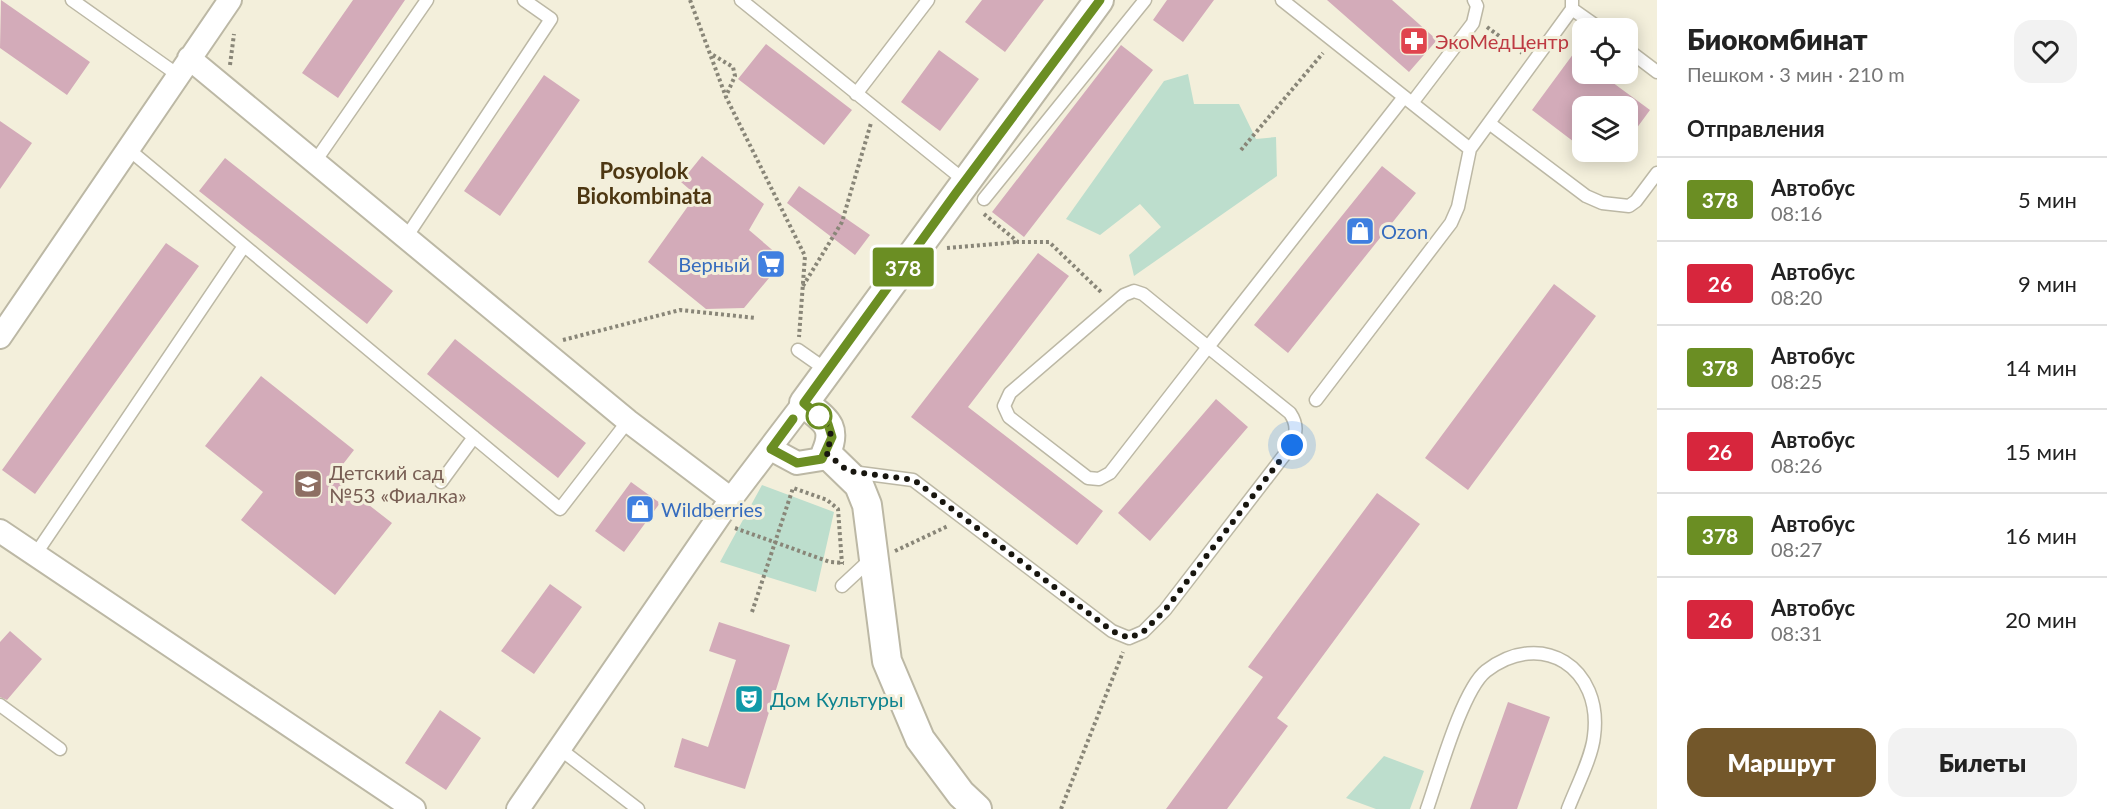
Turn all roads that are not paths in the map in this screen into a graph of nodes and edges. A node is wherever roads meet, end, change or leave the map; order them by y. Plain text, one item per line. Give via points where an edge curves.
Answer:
1 (72, 0) edge
2 (230, 0) edge
3 (427, 0) edge
4 (524, 0) edge
5 (741, 0) edge
6 (928, 0) edge
7 (1100, 0) edge
8 (1145, 0) edge
9 (1282, 0) edge
10 (1474, 0) edge
11 (1572, 4) edge
12 (1588, 18) edge
13 (1638, 58) edge
14 (183, 67) junction
15 (1657, 72) edge
16 (856, 94) junction
17 (1408, 100) junction
18 (1489, 123) junction
19 (127, 148) junction
20 (1470, 149) junction
21 (314, 163) junction
22 (1657, 173) edge
23 (968, 191) junction
24 (405, 238) junction
25 (244, 246) junction
26 (0, 337) edge
27 (1208, 347) junction
28 (798, 350) road end
29 (828, 371) junction
30 (1316, 400) dead end
31 (804, 403) junction
32 (628, 422) junction
33 (474, 437) junction
34 (771, 449) junction
35 (826, 453) junction
36 (848, 471) junction
37 (441, 482) dead end
38 (725, 509) junction
39 (0, 531) edge
40 (35, 555) junction
41 (872, 558) junction
42 (842, 586) dead end
43 (0, 705) edge
44 (60, 749) dead end
45 (560, 749) junction
46 (963, 804) edge
47 (414, 809) edge
48 (518, 809) edge
49 (638, 809) edge
50 (1427, 809) edge
51 (1568, 809) edge

1 - 14 lane
2 - 14 street
3 - 21 lane
4 - 24 lane via 551,19
5 - 16 lane
6 - 16 lane
7 - 23 street
8 - 23 lane
9 - 17 lane
10 - 17 lane via 1477,6 1473,23
11 - 12 lane
11 - 18 lane
13 - 15 lane
14 - 19 street
14 - 21 street via 227,90
16 - 23 lane
17 - 20 lane
17 - 27 lane
18 - 20 lane
18 - 22 lane via 1586,196 1602,203 1629,206
19 - 25 lane
19 - 26 street
20 - 30 lane via 1451,223
21 - 24 street
23 - 29 street via 915,251
24 - 32 street
25 - 33 lane
25 - 40 lane
27 - 27 lane via 1143,294 1134,291 1112,305 1010,393 1004,406 1009,417 1088,478 1099,479 1110,473
27 - 36 lane via 1290,413 1297,431 1292,445 1165,610 1143,632 1129,638 1112,631 914,480
28 - 29 lane
29 - 31 street
31 - 34 street
31 - 35 street via 828,424 832,437
32 - 33 lane via 560,508
32 - 38 street
33 - 37 lane
34 - 35 street via 797,463 822,459
34 - 38 street
35 - 36 street
36 - 41 street via 867,505
38 - 45 street
39 - 40 street
40 - 47 street
41 - 42 lane
41 - 46 street via 887,661 920,740
43 - 44 lane
45 - 48 street
45 - 49 lane
50 - 51 lane via 1469,693 1485,672 1510,659 1538,652 1574,666 1594,711 1594,737

